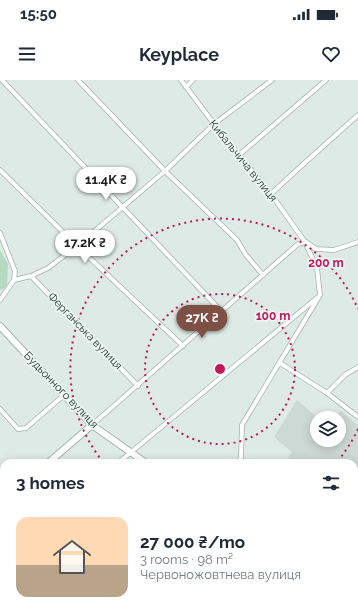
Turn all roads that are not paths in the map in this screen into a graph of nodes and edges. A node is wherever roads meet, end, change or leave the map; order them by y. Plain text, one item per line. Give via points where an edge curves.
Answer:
1 (2, 80) edge
2 (78, 80) edge
3 (181, 80) edge
4 (193, 80) edge
5 (272, 80) edge
6 (326, 80) edge
7 (186, 87) junction
8 (358, 115) edge
9 (214, 124) junction
10 (239, 155) junction
11 (0, 170) edge
12 (165, 171) junction
13 (271, 194) junction
14 (124, 207) junction
15 (0, 233) edge
16 (305, 242) junction
17 (358, 242) edge
18 (77, 246) junction
19 (263, 275) junction
20 (31, 276) junction
21 (14, 280) junction
22 (320, 295) junction
23 (0, 300) edge
24 (222, 312) junction
25 (0, 326) edge
26 (183, 346) junction
27 (280, 363) junction
28 (358, 367) edge
29 (138, 386) junction
30 (327, 393) junction
31 (64, 395) junction
32 (0, 409) edge
33 (358, 417) edge
34 (92, 425) junction
35 (131, 453) junction
36 (53, 459) edge
37 (123, 459) edge
38 (140, 459) edge
39 (240, 459) edge

1 - 14 street
2 - 12 street
3 - 7 street, Кибальчича вулиця
4 - 7 street
5 - 9 street
6 - 10 street
7 - 9 street, Кибальчича вулиця
8 - 13 street
9 - 10 street, Кибальчича вулиця
9 - 12 street
10 - 13 street, Кибальчича вулиця
11 - 18 street
12 - 14 street
12 - 19 street via 237,240
13 - 16 street, Кибальчича вулиця
14 - 18 street
14 - 24 street
15 - 21 street via 15,271
16 - 17 street via 316,249 334,250
16 - 19 street via 298,244
16 - 22 street, Кибальчича вулиця via 317,268
18 - 20 street via 48,268
18 - 26 street
19 - 24 street
20 - 21 street
20 - 29 street, Ферганська вулиця
21 - 23 street
22 - 27 street
22 - 35 street
24 - 26 street
25 - 31 main road, Будьонного вулиця
26 - 29 street
27 - 30 street
27 - 39 street via 242,425
28 - 30 street via 345,374
29 - 34 street
30 - 33 street
31 - 32 street via 26,428 18,429
31 - 34 main road, Будьонного вулиця
34 - 35 main road, Будьонного вулиця
34 - 36 main road
35 - 37 street
35 - 38 main road, Будьонного вулиця

